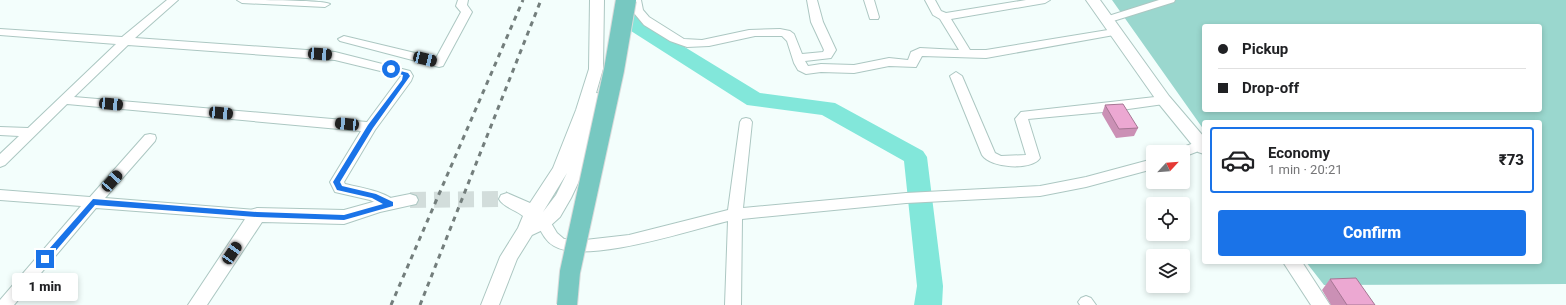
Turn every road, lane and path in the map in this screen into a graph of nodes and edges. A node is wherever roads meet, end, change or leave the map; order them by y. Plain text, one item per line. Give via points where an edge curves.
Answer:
1 (173, 0) edge
2 (242, 0) edge
3 (463, 0) edge
4 (597, 0) edge
5 (606, 0) edge
6 (626, 0) edge
7 (636, 0) edge
8 (812, 0) edge
9 (869, 0) edge
10 (872, 0) edge
11 (930, 0) edge
12 (1045, 0) edge
13 (1093, 0) edge
14 (1170, 0) edge
15 (325, 4) dead end
16 (874, 17) dead end
17 (944, 18) junction
18 (1110, 26) junction
19 (0, 32) edge
20 (344, 39) dead end
21 (126, 40) junction
22 (384, 49) junction
23 (967, 54) junction
24 (799, 58) junction
25 (370, 64) junction
26 (956, 76) dead end
27 (64, 100) junction
28 (1164, 100) junction
29 (746, 122) dead end
30 (370, 126) junction
31 (0, 131) edge
32 (30, 132) junction
33 (150, 138) dead end
34 (1202, 146) edge
35 (1202, 147) edge
36 (1190, 150) edge
37 (0, 162) edge
38 (1146, 166) edge
39 (0, 195) edge
40 (507, 199) tunnel mouth
41 (410, 200) tunnel mouth
42 (93, 202) junction
43 (390, 204) junction
44 (735, 214) junction
45 (257, 215) junction
46 (538, 218) junction
47 (1293, 264) edge
48 (6, 304) edge
49 (197, 305) edge
50 (490, 305) edge
51 (567, 305) edge
52 (733, 305) edge
53 (1321, 305) edge

1 - 21 street
2 - 15 street
3 - 22 street via 461,6 467,12 439,63
4 - 46 street via 596,69 584,110
5 - 46 street via 607,68 604,86 574,176 561,202
6 - 51 main road, bridge via 614,70 570,272
7 - 24 street via 639,15 646,22 681,42 712,43 739,35 780,31 788,34
8 - 24 street via 817,22 830,50 827,54
9 - 10 street
9 - 16 street
11 - 17 street via 937,13
12 - 17 street
13 - 18 street
14 - 18 street
17 - 23 street
18 - 23 street via 986,54
18 - 28 street
19 - 21 street
20 - 22 street
21 - 25 street via 335,56
21 - 27 street
22 - 25 street
23 - 24 street via 920,52 915,55 912,64 889,62 844,69 806,70
25 - 30 street via 407,76
26 - 28 street via 989,155 997,161 1032,158 1021,119 1025,115
27 - 30 street
27 - 32 street
28 - 34 street
29 - 44 street
30 - 43 street via 337,186 344,190 374,196
31 - 32 street
32 - 37 street
33 - 42 street
35 - 36 street
38 - 44 street via 1040,191 906,198
39 - 42 street
40 - 46 street via 521,205
41 - 43 street
42 - 45 street
42 - 48 street
43 - 45 street via 344,217
44 - 46 street via 629,241 585,246 560,243 552,237
44 - 52 street
45 - 49 street
46 - 50 street via 526,230 509,256
47 - 53 street

